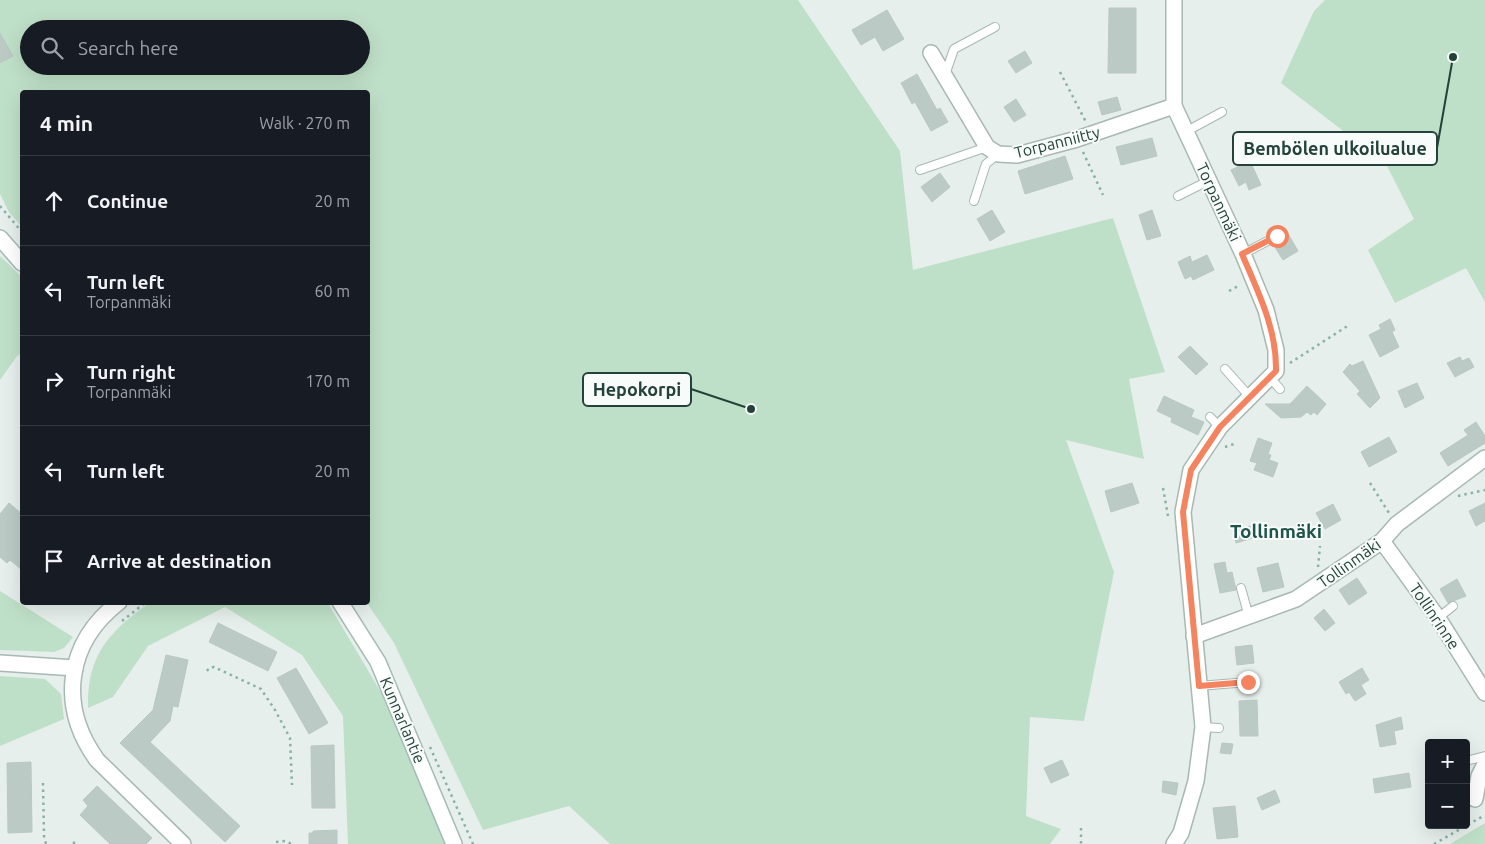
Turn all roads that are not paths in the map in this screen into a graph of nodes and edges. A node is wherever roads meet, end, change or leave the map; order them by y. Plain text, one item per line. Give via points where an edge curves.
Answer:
1 (1174, 0) edge
2 (995, 27) dead end
3 (931, 53) dead end
4 (945, 75) junction
5 (1174, 106) junction
6 (1222, 112) dead end
7 (1187, 131) junction
8 (992, 150) junction
9 (920, 170) dead end
10 (1208, 181) junction
11 (1178, 196) dead end
12 (974, 201) dead end
13 (1277, 236) dead end
14 (0, 238) edge
15 (1242, 254) junction
16 (20, 261) edge
17 (1225, 369) dead end
18 (1250, 397) junction
19 (1485, 458) edge
20 (1382, 541) junction
21 (1241, 588) dead end
22 (116, 605) edge
23 (342, 605) edge
24 (1453, 606) dead end
25 (1249, 617) junction
26 (1438, 618) junction
27 (1194, 636) junction
28 (0, 663) edge
29 (75, 668) junction
30 (1248, 682) dead end
31 (1199, 686) junction
32 (1485, 692) edge
33 (1203, 727) junction
34 (1219, 728) dead end
35 (1485, 756) edge
36 (1470, 760) edge
37 (1485, 764) edge
38 (1475, 799) dead end
39 (183, 844) edge
40 (454, 844) edge
41 (1174, 844) edge

1 - 5 street, Torpanmäki
2 - 4 lane via 954,49
3 - 4 street
4 - 8 street
5 - 7 street, Torpanmäki
5 - 8 street, Torpanniitty via 1077,139 1017,155
6 - 7 lane
7 - 10 street, Torpanmäki
8 - 9 lane
8 - 12 lane
10 - 11 lane
10 - 15 street, Torpanmäki
13 - 15 lane
14 - 16 street
15 - 18 street, Torpanmäki via 1266,310 1276,350 1276,380
17 - 18 lane
18 - 27 street via 1215,422 1191,470 1183,512
19 - 20 street, Tollinmäki via 1397,524
20 - 25 street, Tollinmäki via 1296,599
20 - 26 street, Tollinrinne
21 - 25 lane
22 - 29 street via 85,637
23 - 40 street, Kunnarlantie via 378,662
24 - 26 lane
25 - 27 street, Tollinmäki
26 - 32 street, Tollinrinne
27 - 31 street
28 - 29 street
29 - 39 street via 74,708 87,747 121,786
30 - 31 lane
31 - 33 street
33 - 34 lane
33 - 41 street via 1196,781 1181,833
35 - 36 lane
37 - 38 street

